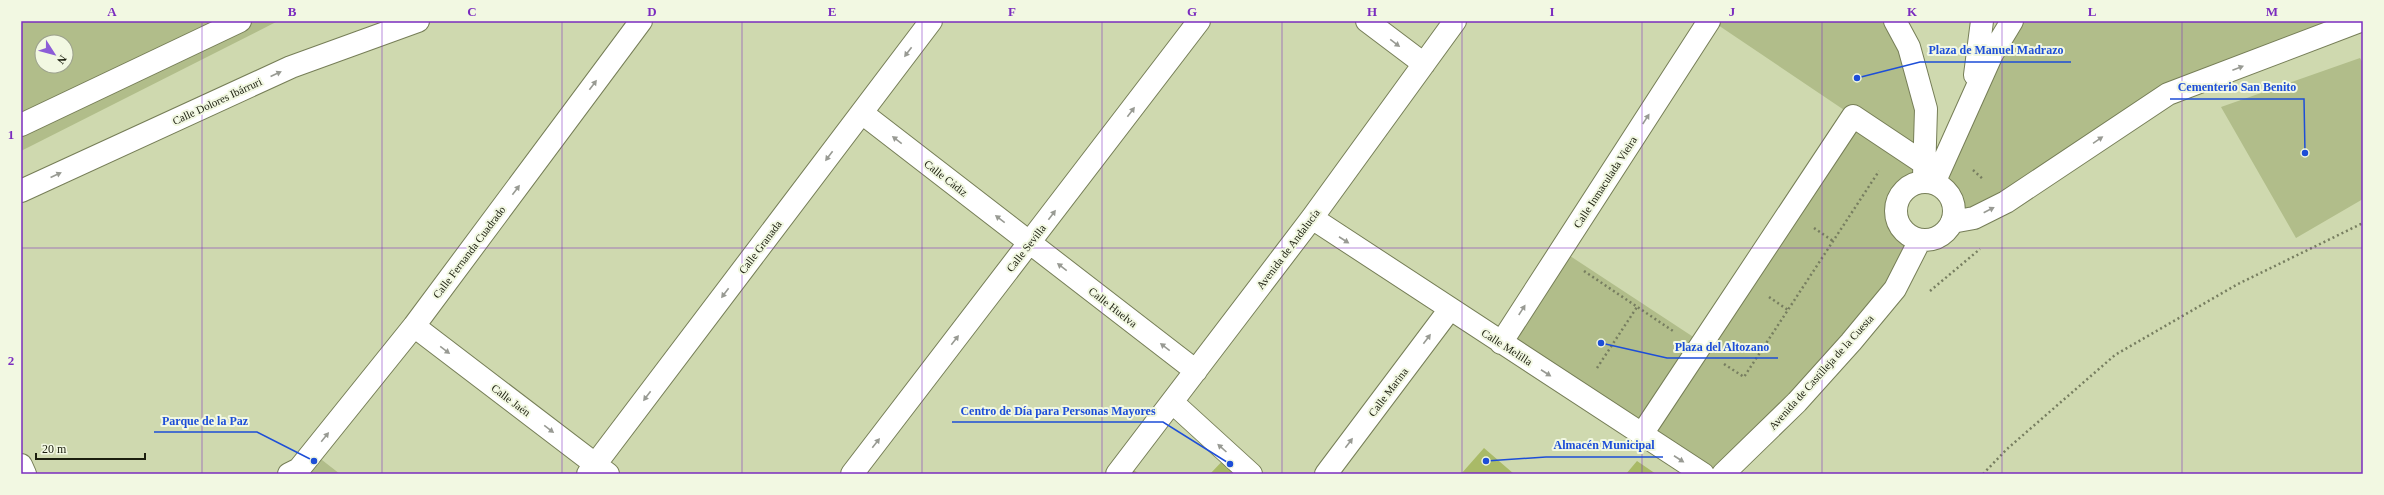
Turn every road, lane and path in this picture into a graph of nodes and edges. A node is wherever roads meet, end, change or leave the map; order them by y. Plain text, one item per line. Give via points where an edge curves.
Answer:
1 (240, 21) edge
2 (418, 21) edge
3 (641, 21) edge
4 (931, 21) edge
5 (1199, 21) edge
6 (1367, 21) edge
7 (1455, 21) edge
8 (1709, 21) edge
9 (1895, 21) edge
10 (1982, 21) edge
11 (2012, 21) edge
12 (2360, 21) edge
13 (1424, 64) junction
14 (1970, 105) junction
15 (862, 113) junction
16 (21, 125) edge
17 (1896, 145) junction
18 (1948, 153) junction
19 (1927, 176) junction
20 (21, 191) edge
21 (2006, 202) junction
22 (1312, 218) junction
23 (1952, 222) junction
24 (2363, 223) edge
25 (1920, 240) junction
26 (1030, 243) junction
27 (1985, 244) dead end
28 (1559, 254) junction
29 (1926, 295) dead end
30 (1637, 307) junction
31 (1450, 309) junction
32 (414, 326) junction
33 (1501, 343) junction
34 (1698, 347) junction
35 (1196, 371) junction
36 (1580, 394) junction
37 (1172, 402) junction
38 (1642, 434) junction
39 (21, 465) edge
40 (597, 471) edge
41 (25, 474) edge
42 (289, 474) edge
43 (852, 474) edge
44 (1117, 474) edge
45 (1251, 474) edge
46 (1326, 474) edge
47 (1703, 474) edge
48 (1723, 474) edge
49 (1983, 474) edge

1 - 16 street
20 -> 2 street, Calle Dolores Ibárruri via 291,67
32 -> 3 street, Calle Fernanda Cuadrado
4 -> 15 street, Calle Granada
26 -> 5 street, Calle Sevilla
6 -> 13 street
7 - 13 street, Avenida de Andalucía
28 -> 8 street, Calle Inmaculada Vieira
9 - 19 street via 1909,47 1926,109
10 - 14 street
11 - 14 street via 1992,54
21 -> 12 street via 2168,94
13 - 22 street, Avenida de Andalucía
14 - 18 street
26 -> 15 street, Calle Cádiz
15 -> 40 street, Calle Granada
17 - 19 street
17 - 34 street via 1853,116
17 - 34 path via 1744,377
18 - 19 street
18 - 21 path via 1977,173
19 - 23 street via 1949,194 1954,212
19 - 25 street via 1900,195 1895,214 1904,232
23 -> 21 street via 1974,218
22 -> 31 street, Calle Melilla
22 - 35 street, Avenida de Andalucía
23 - 25 street via 1939,237
24 - 49 path via 2238,284 2115,355 2007,449
25 - 48 street, Avenida de Castilleja de la Cuesta via 1895,289 1851,342 1797,402
35 -> 26 street, Calle Huelva
43 -> 26 street, Calle Sevilla
27 - 29 path
28 - 30 path
33 -> 28 street, Calle Inmaculada Vieira
30 - 34 path
30 - 36 path
31 - 33 street, Calle Melilla
46 -> 31 street, Calle Marina
32 -> 40 street, Calle Jaén
42 -> 32 street, Calle Fernanda Cuadrado via 299,469
33 -> 36 street, Calle Melilla
34 - 38 street
35 - 37 street, Avenida de Andalucía
36 - 38 street, Calle Melilla
37 - 44 street, Avenida de Andalucía
45 -> 37 street
38 -> 47 street, Calle Melilla
39 - 41 street

